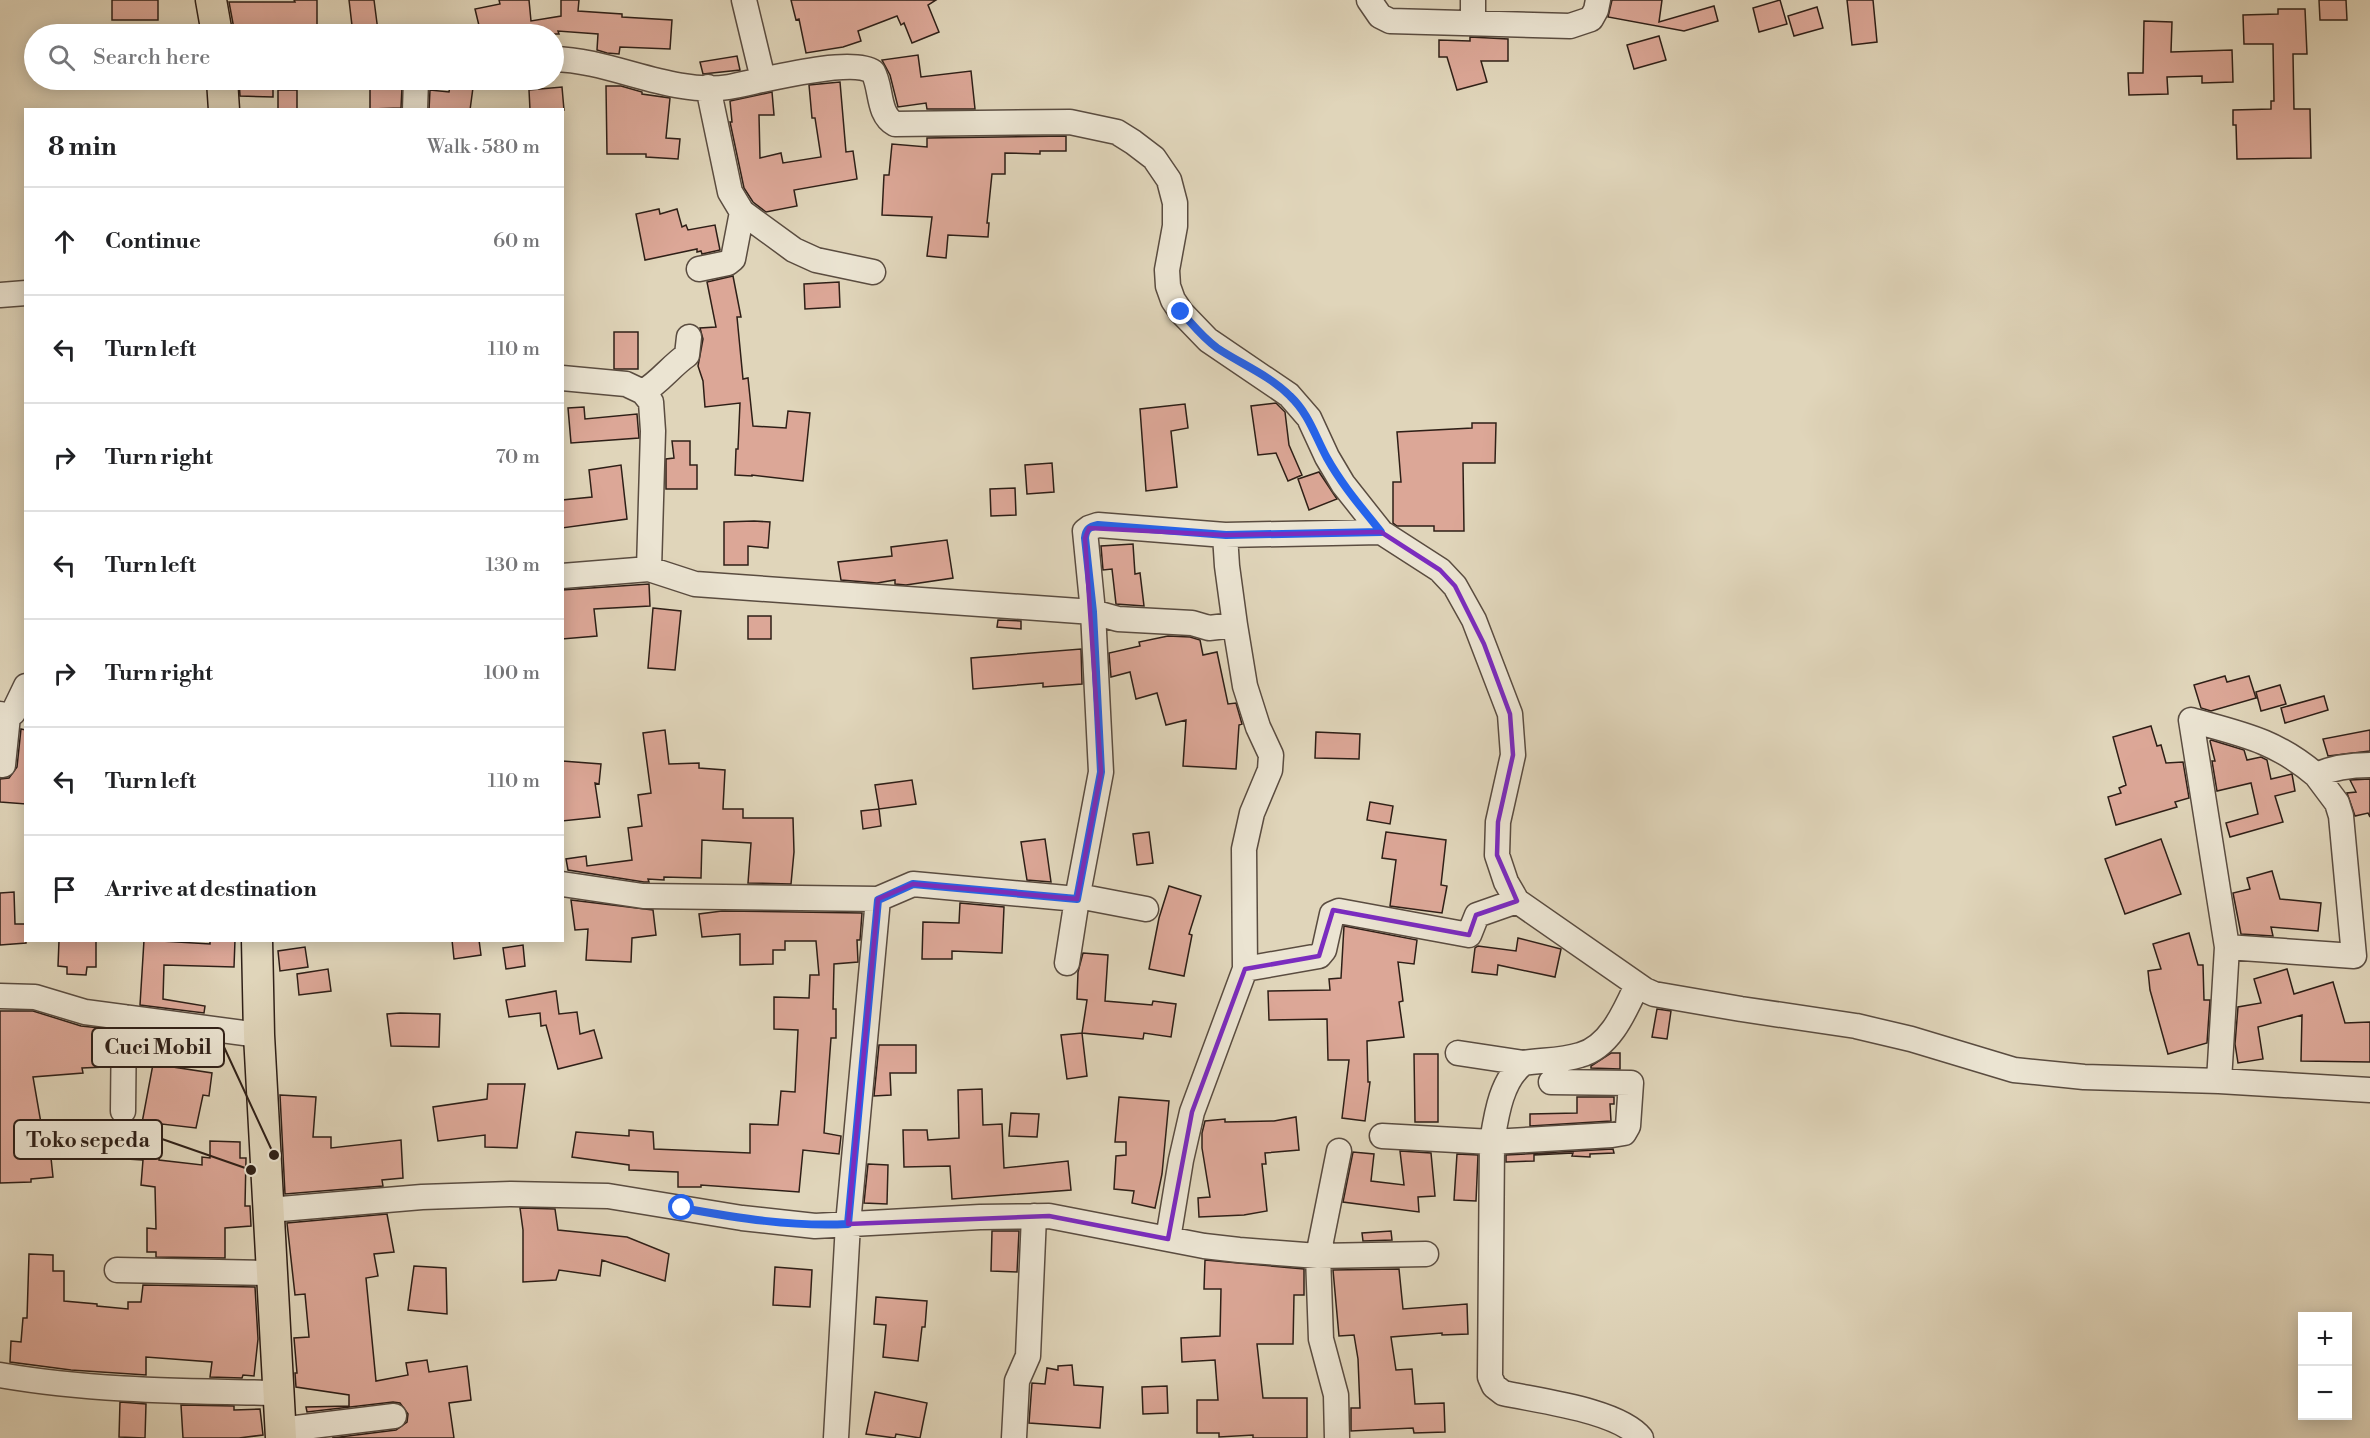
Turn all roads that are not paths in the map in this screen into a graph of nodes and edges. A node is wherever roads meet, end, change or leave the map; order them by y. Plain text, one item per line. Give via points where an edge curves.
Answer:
1 (212, 0) edge
2 (744, 0) edge
3 (1369, 0) edge
4 (1598, 0) edge
5 (1473, 11) edge
6 (216, 24) edge
7 (564, 59) edge
8 (763, 79) junction
9 (708, 87) junction
10 (223, 90) edge
11 (416, 90) edge
12 (224, 108) edge
13 (415, 108) edge
14 (742, 212) junction
15 (699, 269) dead end
16 (873, 272) dead end
17 (24, 293) edge
18 (0, 295) edge
19 (689, 338) dead end
20 (564, 378) edge
21 (643, 392) junction
22 (1381, 532) junction
23 (1226, 535) junction
24 (649, 569) junction
25 (564, 576) edge
26 (1093, 612) junction
27 (1235, 625) junction
28 (24, 690) edge
29 (4, 715) edge
30 (3, 765) dead end
31 (2370, 765) edge
32 (2316, 775) junction
33 (564, 884) edge
34 (1078, 897) junction
35 (878, 900) junction
36 (1517, 900) junction
37 (1146, 909) dead end
38 (257, 942) edge
39 (2227, 947) junction
40 (2362, 956) edge
41 (1067, 963) dead end
42 (1245, 969) junction
43 (1637, 985) junction
44 (0, 996) edge
45 (124, 1017) junction
46 (259, 1035) junction
47 (1458, 1053) dead end
48 (1524, 1063) junction
49 (2219, 1080) junction
50 (1551, 1082) dead end
51 (2370, 1090) edge
52 (123, 1111) dead end
53 (1382, 1136) dead end
54 (1492, 1142) junction
55 (1339, 1151) dead end
56 (269, 1210) junction
57 (1034, 1216) junction
58 (848, 1224) junction
59 (1168, 1239) junction
60 (1426, 1254) dead end
61 (1318, 1256) junction
62 (117, 1270) dead end
63 (272, 1273) junction
64 (0, 1375) edge
65 (278, 1393) junction
66 (394, 1416) dead end
67 (280, 1434) edge
68 (836, 1438) edge
69 (1014, 1438) edge
70 (1337, 1438) edge
71 (1641, 1438) edge

1 - 6 main road
2 - 8 street
3 - 5 street via 1380,16 1390,21
4 - 5 street via 1591,19 1570,26
7 - 9 street via 645,78
8 - 9 street
8 - 22 street via 859,66 873,72 879,82 884,114 895,123 1070,122 1116,132 1134,141 1159,165 1174,203 1175,225 1167,270 1173,300 1208,340 1289,395 1309,418 1343,484
9 - 14 street via 730,192
10 - 12 main road
11 - 13 street
14 - 15 street via 733,259
14 - 16 street via 816,260
17 - 18 street
19 - 21 street via 687,355
20 - 21 street via 626,384
21 - 24 street via 651,402 653,431
22 - 23 street
22 - 36 street via 1440,570 1455,586 1474,620 1500,684 1510,714 1513,755 1498,822 1497,855
23 - 26 street via 1098,525 1089,528 1085,538
23 - 27 street
24 - 25 street
24 - 26 street via 695,584
26 - 27 street via 1118,620 1192,623 1209,628
26 - 34 street via 1101,772
27 - 42 street via 1245,686 1271,755 1270,770 1252,813 1244,849
28 - 29 street via 13,713
29 - 30 street
31 - 32 street via 2336,768
32 - 39 street via 2261,740 2191,720
32 - 40 street via 2337,803 2341,816
33 - 35 street via 643,896
34 - 35 street via 913,884
34 - 37 street
34 - 41 street
35 - 58 street
36 - 42 street via 1477,915 1469,935 1339,911 1332,914 1324,950 1318,956
36 - 43 street
38 - 46 main road
39 - 40 street
39 - 49 street
42 - 59 street via 1192,1112
43 - 48 street via 1619,1020 1596,1048 1574,1057
43 - 49 street via 1665,996 1857,1026 2014,1070 2084,1077
44 - 45 street via 35,997 74,1010
45 - 46 street
45 - 52 street
46 - 56 main road
47 - 48 street
48 - 54 street via 1514,1071 1502,1097
49 - 51 street
50 - 54 street via 1631,1083 1628,1126 1612,1136
53 - 54 street
54 - 71 street via 1489,1365 1494,1386 1503,1393 1582,1409 1634,1430
55 - 61 street
56 - 58 street via 422,1197 547,1194 608,1196 815,1226
56 - 63 main road
57 - 58 street
57 - 59 street
57 - 69 street via 1028,1356 1017,1381
58 - 68 street
59 - 61 street
60 - 61 street
61 - 70 street via 1321,1339 1336,1395
62 - 63 street
63 - 65 main road
64 - 65 street via 119,1389
65 - 67 main road
66 - 67 street

